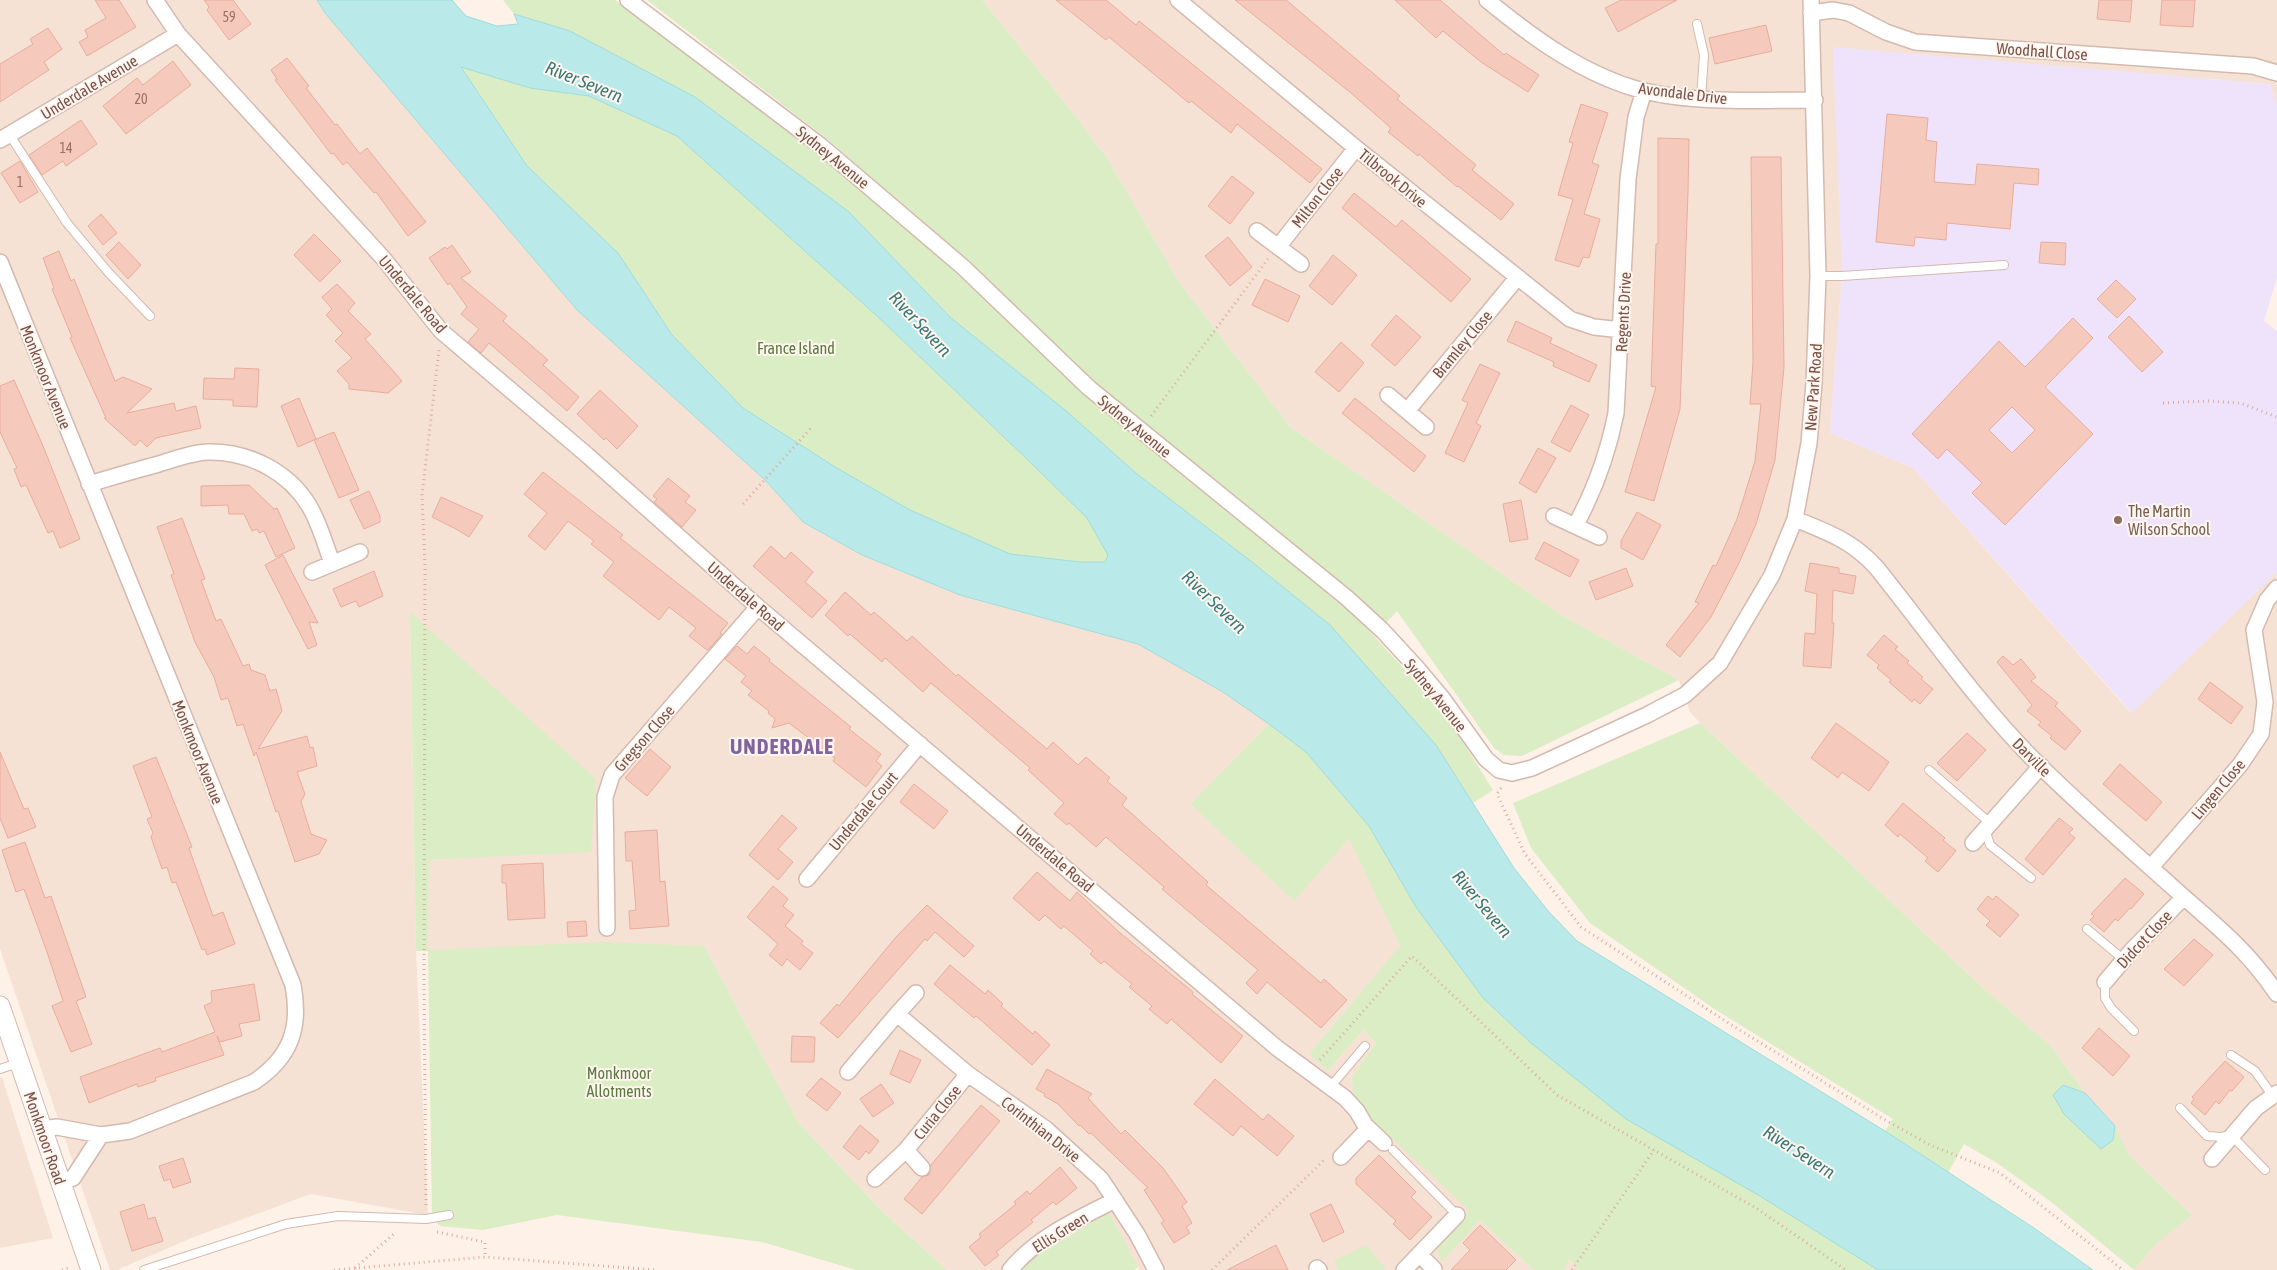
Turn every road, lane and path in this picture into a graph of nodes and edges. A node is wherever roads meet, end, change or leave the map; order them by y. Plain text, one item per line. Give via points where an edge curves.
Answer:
1 (155, 0) edge
2 (628, 0) edge
3 (1178, 0) edge
4 (1487, 0) edge
5 (1811, 6) edge
6 (1697, 24) dead end
7 (178, 34) junction
8 (2277, 73) edge
9 (1644, 91) junction
10 (1701, 98) junction
11 (1814, 100) junction
12 (5, 137) edge
13 (1356, 148) junction
14 (1257, 232) dead end
15 (1278, 247) junction
16 (0, 262) edge
17 (1301, 264) dead end
18 (2004, 265) dead end
19 (1818, 276) junction
20 (1517, 278) junction
21 (150, 316) dead end
22 (441, 330) junction
23 (1622, 330) junction
24 (1388, 395) dead end
25 (2163, 403) dead end
26 (1407, 411) junction
27 (2277, 417) edge
28 (1426, 427) dead end
29 (811, 428) dead end
30 (1141, 430) junction
31 (89, 484) junction
32 (743, 504) dead end
33 (1554, 516) dead end
34 (1795, 519) junction
35 (1575, 526) junction
36 (1599, 537) dead end
37 (360, 552) dead end
38 (332, 563) junction
39 (312, 572) dead end
40 (2277, 588) edge
41 (758, 607) junction
42 (2271, 701) edge
43 (920, 744) junction
44 (2041, 766) junction
45 (1928, 770) dead end
46 (1512, 773) junction
47 (1988, 826) junction
48 (1973, 843) dead end
49 (2151, 867) junction
50 (2031, 878) dead end
51 (807, 879) dead end
52 (2184, 897) junction
53 (608, 928) dead end
54 (2087, 930) dead end
55 (2123, 959) junction
56 (2104, 982) joint
57 (916, 993) dead end
58 (2277, 994) edge
59 (0, 1006) edge
60 (897, 1014) junction
61 (2134, 1031) dead end
62 (1365, 1046) dead end
63 (2231, 1055) dead end
64 (18, 1063) junction
65 (0, 1069) edge
66 (848, 1072) dead end
67 (1310, 1072) junction
68 (968, 1074) junction
69 (1331, 1086) junction
70 (2274, 1094) edge
71 (2180, 1108) dead end
72 (42, 1129) junction
73 (1368, 1129) junction
74 (101, 1135) junction
75 (2231, 1135) junction
76 (1388, 1147) joint
77 (906, 1150) junction
78 (1654, 1150) junction
79 (1340, 1157) joint
80 (2212, 1159) dead end
81 (922, 1168) dead end
82 (2265, 1170) dead end
83 (875, 1180) dead end
84 (60, 1183) junction
85 (1116, 1200) junction
86 (449, 1215) dead end
87 (1457, 1215) joint
88 (411, 1218) junction
89 (426, 1219) junction
90 (1419, 1254) junction
91 (485, 1257) junction
92 (355, 1268) junction
93 (1434, 1269) edge
94 (91, 1270) edge
95 (144, 1270) edge
96 (334, 1270) edge
97 (657, 1270) edge
98 (1010, 1270) edge
99 (1156, 1270) edge
100 (1212, 1270) edge
101 (1404, 1270) edge
102 (1572, 1270) edge
103 (1846, 1270) edge
104 (2123, 1270) edge

1 - 7 street, Underdale Road
2 - 30 street, Sydney Avenue via 821,146 963,267 1089,388
3 - 13 street, Tilbrook Drive
4 - 9 street, Avondale Drive via 1518,26 1597,75
5 - 8 street, Woodhall Close via 1849,13 1886,32 1915,42 2253,66
5 - 11 street, New Park Road
6 - 10 lane via 1704,55
7 - 12 street, Underdale Avenue
7 - 22 street, Underdale Road via 383,258
9 - 10 street, Avondale Drive
9 - 23 street, Regents Drive via 1636,117 1628,178
10 - 11 street, Avondale Drive
11 - 19 street, New Park Road
12 - 21 lane via 68,223
13 - 15 street, Milton Close
13 - 20 street, Tilbrook Drive
14 - 15 street
15 - 17 street
15 - 30 path
16 - 31 street, Monkmoor Avenue
18 - 19 lane
19 - 34 street, New Park Road via 1809,443
20 - 23 street, Tilbrook Drive via 1570,319 1594,328
20 - 26 street, Bramley Close
22 - 41 street, Underdale Road
22 - 89 path via 422,495 425,566
23 - 35 street, Regents Drive via 1616,413 1609,446 1588,503
24 - 26 street
25 - 27 path via 2240,403
26 - 28 street
29 - 32 path
30 - 46 street, Sydney Avenue via 1348,598 1417,668 1486,759 1499,770
31 - 38 street via 206,452 254,460 287,479 302,495 313,512
31 - 74 street, Monkmoor Avenue via 290,976 297,1004 296,1022 287,1048 269,1072 254,1082 130,1131
33 - 35 street
34 - 44 street, Darville via 1840,537 1862,552 2001,725
34 - 46 street, New Park Road via 1772,575 1720,663 1685,695 1647,716 1532,768
35 - 36 street
37 - 38 street
38 - 39 street
40 - 42 street, Lingen Close via 2267,600 2254,630
41 - 43 street, Underdale Road
41 - 53 street, Gregson Close via 612,775 605,797
42 - 49 street, Lingen Close via 2261,734 2240,765
43 - 51 street, Underdale Court
43 - 67 street, Underdale Road via 1277,1048
44 - 47 street
44 - 49 street, Darville
45 - 47 lane
46 - 104 path via 1497,794 1525,854 1582,927 1730,1024 1888,1121 1930,1144 2000,1173
47 - 48 street
47 - 50 lane via 1990,844
49 - 52 street, Darville
52 - 55 street, Didcot Close
52 - 58 street, Darville via 2228,934 2259,967
54 - 55 lane
55 - 56 street, Didcot Close
56 - 61 lane via 2108,1003
57 - 60 street
59 - 64 street, Monkmoor Road
60 - 66 street
60 - 68 street, Corinthian Drive
62 - 69 lane
63 - 70 lane via 2255,1071
64 - 65 lane
64 - 72 street, Monkmoor Road
67 - 69 street, Underdale Road
67 - 78 path via 1412,956 1557,1095
68 - 77 street, Curia Close
68 - 85 street, Corinthian Drive via 1072,1151 1101,1179
69 - 73 street, Underdale Road via 1357,1111
70 - 75 street
71 - 75 lane via 2207,1136
72 - 74 street, Monkmoor Avenue via 57,1127
72 - 84 street, Monkmoor Road
73 - 76 street, Underdale Road
73 - 79 street
74 - 84 street via 73,1178
75 - 80 street
75 - 82 lane
76 - 87 lane
77 - 81 street, Curia Close
77 - 83 street, Curia Close
78 - 102 path
78 - 103 path via 1756,1208
79 - 100 path via 1329,1155
84 - 94 street, Monkmoor Road
85 - 98 street, Ellis Green via 1067,1224
85 - 99 street, Corinthian Drive
86 - 89 lane
87 - 90 street
88 - 89 lane
88 - 92 path
88 - 95 lane via 338,1216 286,1224
89 - 91 path via 434,1231 484,1242
90 - 93 street
90 - 101 street
91 - 92 path
91 - 97 path
92 - 96 path

